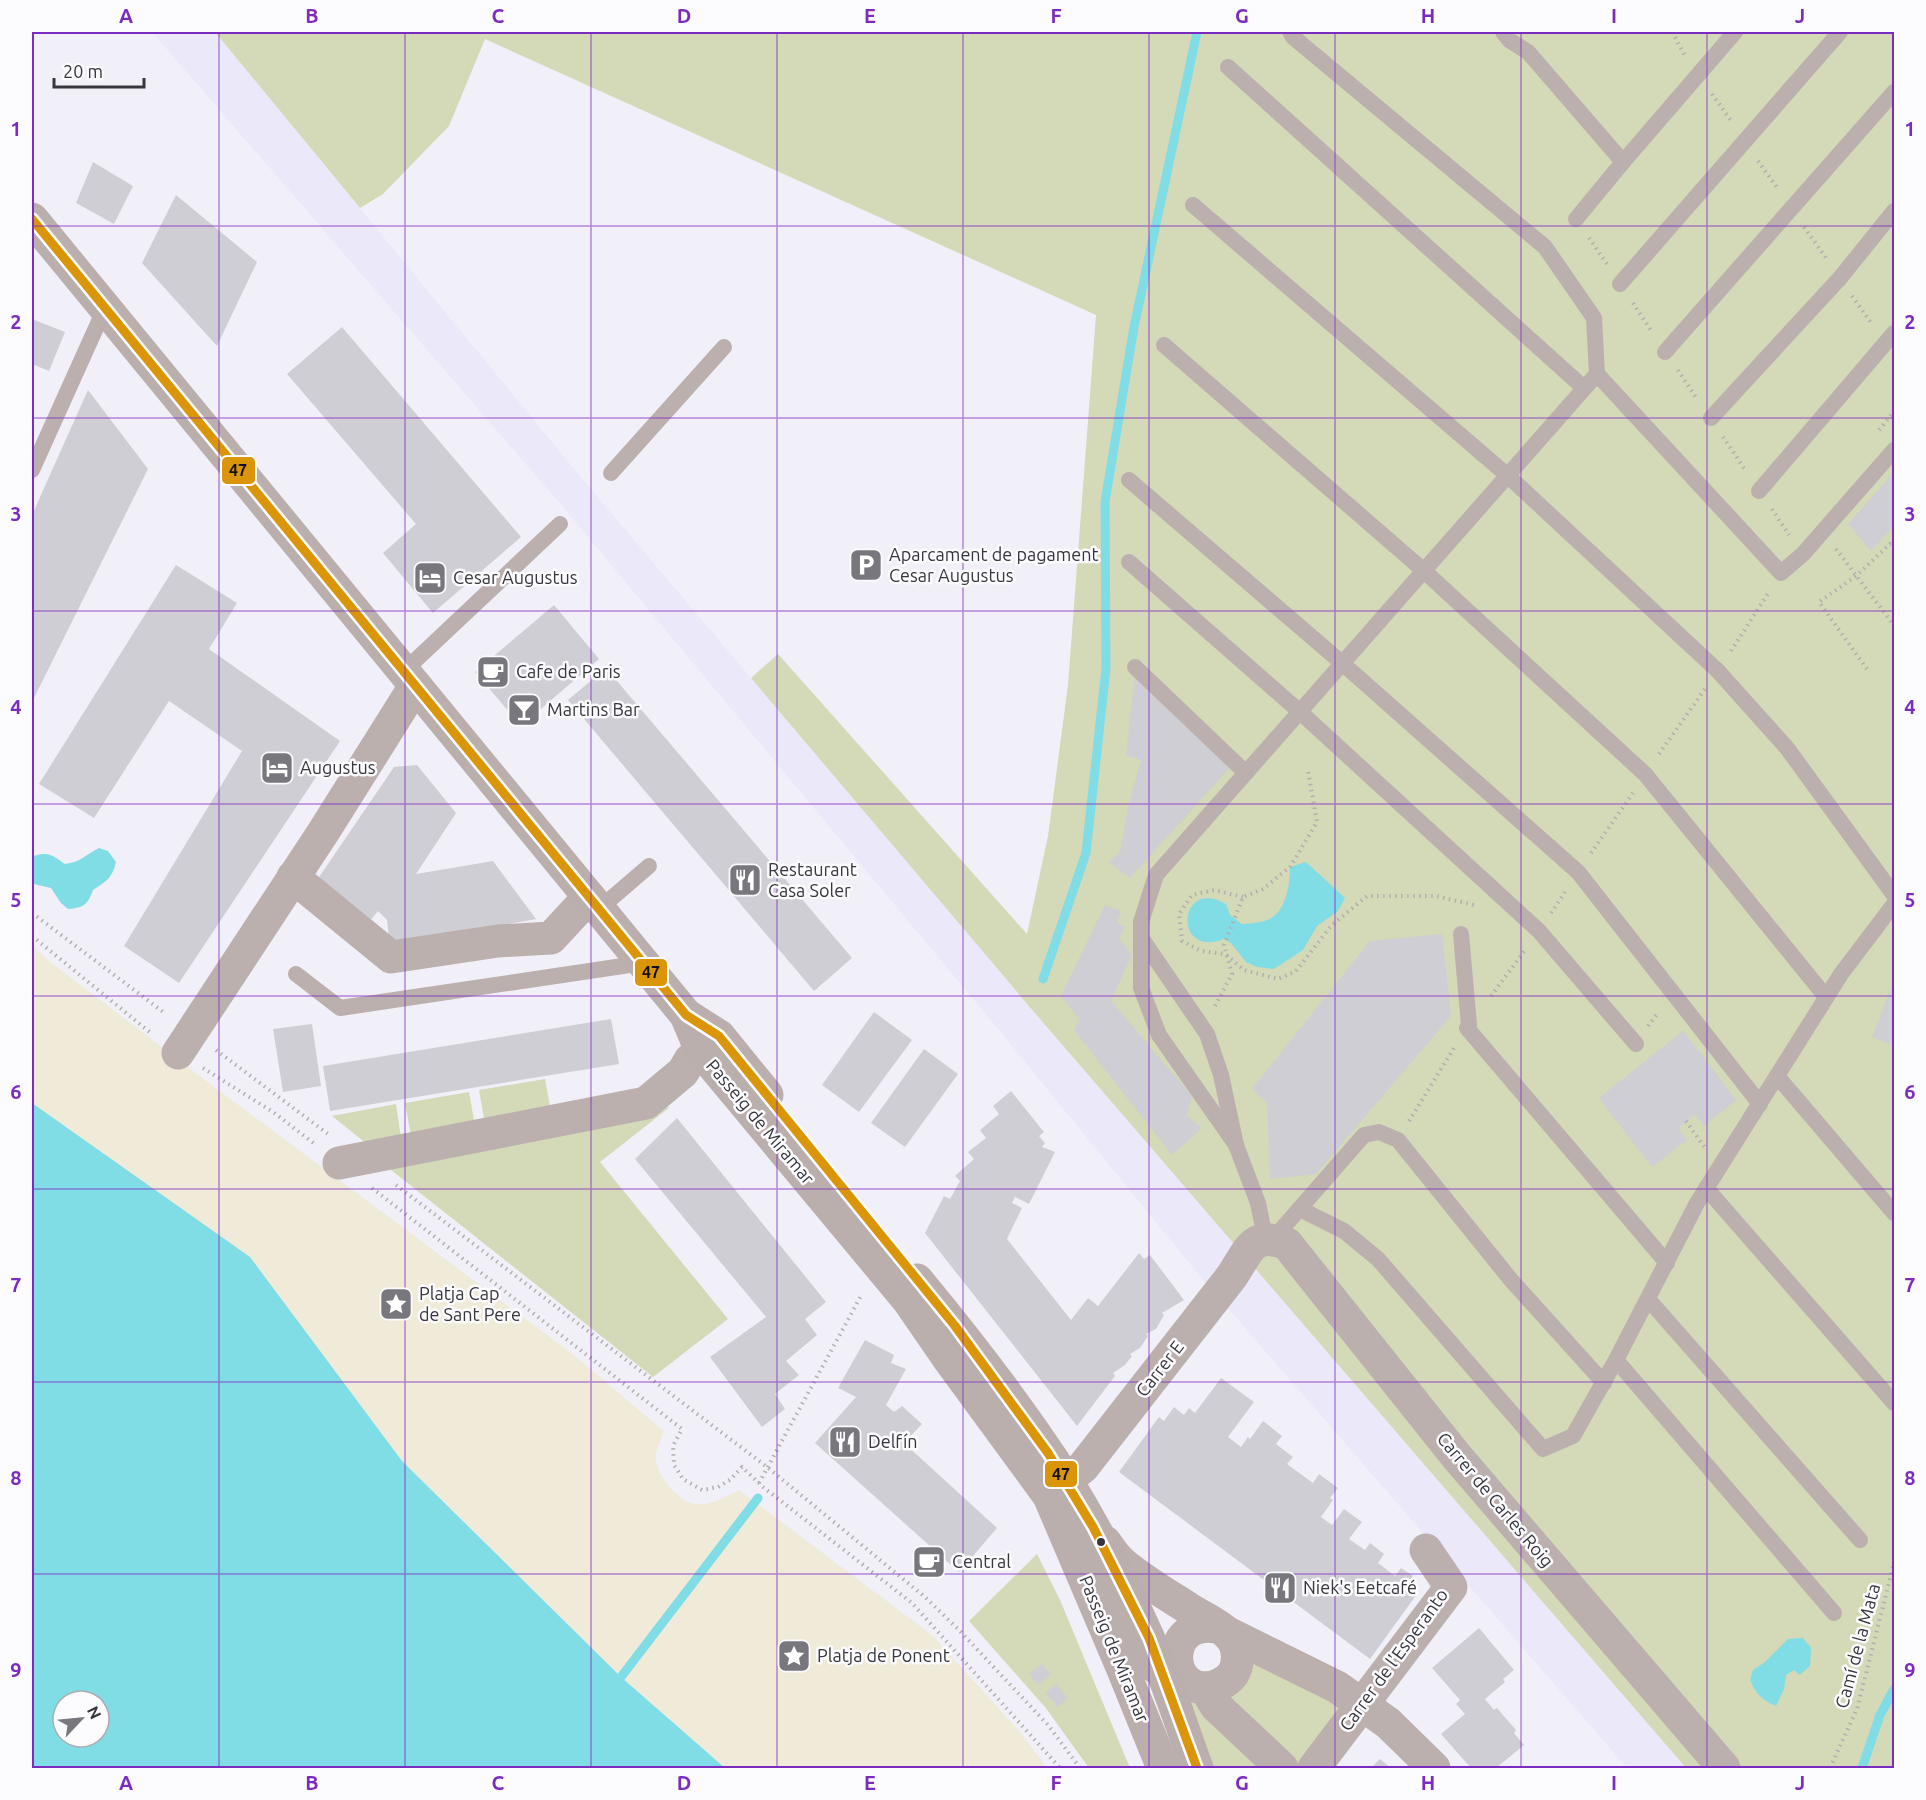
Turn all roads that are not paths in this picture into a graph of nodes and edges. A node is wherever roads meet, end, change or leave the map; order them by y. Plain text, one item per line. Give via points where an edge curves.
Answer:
1 (1290, 32) edge
2 (1503, 32) edge
3 (1735, 32) edge
4 (1840, 32) edge
5 (1228, 68) dead end
6 (1894, 92) edge
7 (1623, 162) junction
8 (1193, 205) dead end
9 (1894, 211) edge
10 (32, 219) edge
11 (1576, 219) road end
12 (1620, 284) road end
13 (105, 308) junction
14 (1894, 333) edge
15 (1164, 345) dead end
16 (724, 347) dead end
17 (1665, 352) road end
18 (1597, 374) junction
19 (1584, 388) junction
20 (1711, 418) road end
21 (1894, 450) edge
22 (32, 470) edge
23 (610, 473) dead end
24 (1508, 475) junction
25 (1129, 480) dead end
26 (1759, 491) road end
27 (560, 524) dead end
28 (1129, 562) dead end
29 (1423, 570) junction
30 (1342, 663) junction
31 (1135, 667) dead end
32 (409, 679) junction
33 (1299, 711) junction
34 (1246, 772) junction
35 (649, 866) dead end
36 (293, 877) junction
37 (1894, 895) edge
38 (594, 903) junction
39 (1894, 904) edge
40 (1461, 934) dead end
41 (1142, 939) junction
42 (643, 963) junction
43 (296, 974) dead end
44 (1826, 997) junction
45 (686, 1015) junction
46 (185, 1043) road end
47 (1636, 1044) road end
48 (690, 1060) dead end
49 (1777, 1077) junction
50 (1760, 1104) junction
51 (1236, 1145) junction
52 (351, 1161) road end
53 (1706, 1188) junction
54 (1300, 1209) junction
55 (1894, 1213) edge
56 (1269, 1238) junction
57 (1667, 1263) junction
58 (1648, 1299) junction
59 (1616, 1360) junction
60 (1604, 1383) junction
61 (1894, 1403) edge
62 (1064, 1478) junction
63 (1078, 1528) junction
64 (1860, 1539) dead end
65 (1426, 1550) dead end
66 (1834, 1613) dead end
67 (1222, 1630) junction
68 (1182, 1672) junction
69 (1361, 1705) junction
70 (1163, 1768) edge
71 (1179, 1768) edge
72 (1197, 1768) edge
73 (1282, 1768) edge
74 (1314, 1768) edge
75 (1434, 1768) edge
76 (1724, 1768) edge

1 - 18 lane via 1545,247 1594,318
2 - 7 lane via 1528,52
3 - 7 lane
4 - 12 lane
5 - 19 lane
6 - 17 lane
7 - 11 lane
8 - 24 lane
9 - 20 lane via 1840,278
10 - 13 street
13 - 22 lane
13 - 32 street
14 - 26 lane
15 - 29 lane
16 - 23 lane
18 - 19 lane
18 - 21 lane via 1781,573 1803,554
19 - 24 lane
24 - 29 lane
24 - 37 lane via 1718,671 1787,748
25 - 30 lane
27 - 32 lane
28 - 33 lane
29 - 30 lane
29 - 44 lane via 1645,774
30 - 33 lane
30 - 50 lane via 1578,872
31 - 34 lane
32 - 36 street
32 - 38 street
33 - 34 lane
33 - 47 lane via 1539,931
34 - 41 lane via 1156,876 1141,922
35 - 38 lane
36 - 38 street via 391,957 498,941 551,938
36 - 46 street
38 - 42 street
39 - 44 lane
40 - 57 lane via 1468,1027
41 - 51 lane via 1204,1029 1221,1075
41 - 51 lane via 1142,988 1159,1035
42 - 43 lane via 340,1008
42 - 45 street
44 - 49 lane
45 - 62 street, Passeig de Miramar via 719,1036 955,1326
45 - 62 street, Passeig de Miramar via 701,1051 908,1300 948,1358
48 - 52 street via 683,1072 646,1102
49 - 50 lane
49 - 55 lane
50 - 53 lane
51 - 56 lane
53 - 57 lane
53 - 61 lane
54 - 56 lane
54 - 60 lane via 1344,1231 1378,1259 1543,1449 1573,1436
54 - 60 lane via 1364,1135 1379,1132 1398,1140 1511,1280
56 - 62 street, Carrer E via 1255,1242 1232,1276
56 - 76 street, Carrer de Carles Roig via 1287,1244 1458,1457
57 - 58 lane
58 - 59 lane
58 - 64 lane
59 - 60 lane
59 - 66 lane
62 - 63 street, Passeig de Miramar
63 - 67 street, Passeig de Miramar via 1164,1593
63 - 68 street, Passeig de Miramar via 1149,1638
63 - 70 street, Passeig de Miramar via 1118,1657
65 - 69 street, Carrer de l'Esperanto via 1451,1587
67 - 68 street via 1207,1625 1197,1627 1181,1639
67 - 68 street via 1234,1642 1237,1652 1233,1674 1215,1687
67 - 69 street, Passeig de Miramar via 1337,1687
68 - 71 street, Passeig de Miramar via 1153,1684 1152,1701
68 - 72 street, Passeig de Miramar
68 - 73 street
69 - 74 street, Carrer de l'Esperanto
69 - 75 street, Passeig de Miramar via 1388,1723

